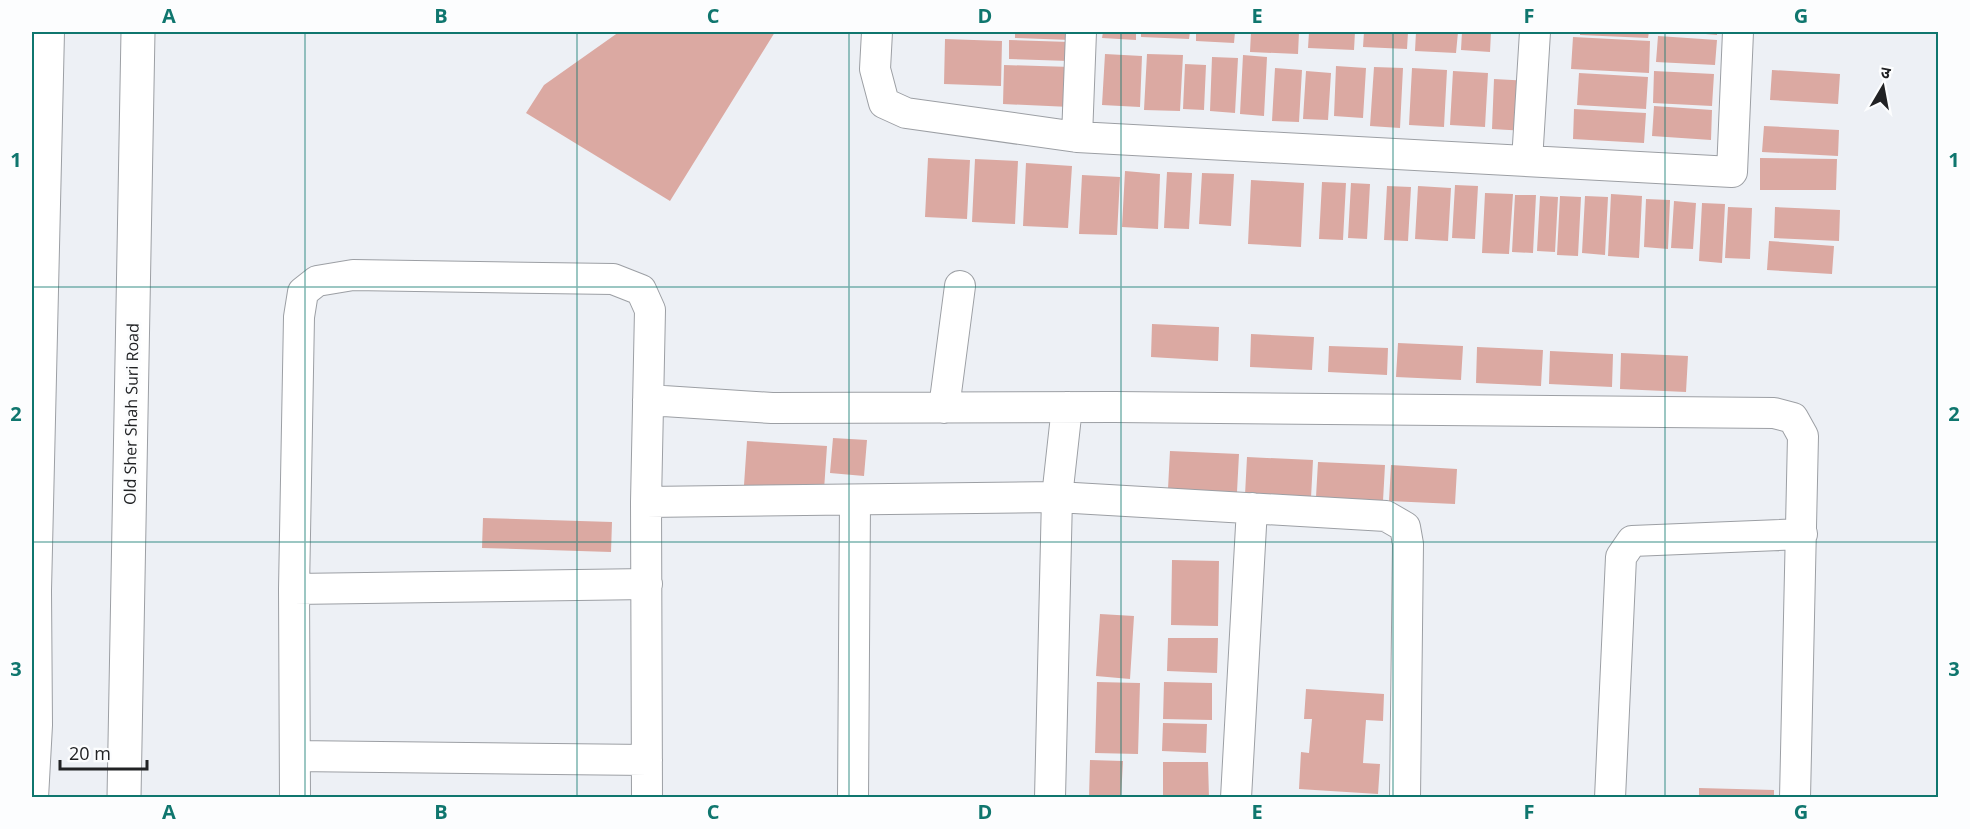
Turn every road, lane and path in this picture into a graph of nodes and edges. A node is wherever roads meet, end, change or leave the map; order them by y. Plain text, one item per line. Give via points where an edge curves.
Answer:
1 (49, 32) edge
2 (138, 32) edge
3 (877, 32) edge
4 (1081, 32) edge
5 (1535, 32) edge
6 (1738, 32) edge
7 (1077, 137) junction
8 (1527, 161) junction
9 (960, 286) dead end
10 (648, 400) junction
11 (1067, 407) junction
12 (944, 408) junction
13 (1058, 497) junction
14 (855, 501) junction
15 (646, 502) junction
16 (1252, 508) junction
17 (1802, 534) junction
18 (647, 584) junction
19 (34, 590) edge
20 (294, 590) junction
21 (295, 756) junction
22 (647, 760) junction
23 (33, 798) edge
24 (124, 798) edge
25 (295, 798) edge
26 (647, 798) edge
27 (852, 798) edge
28 (1050, 798) edge
29 (1236, 798) edge
30 (1405, 798) edge
31 (1610, 798) edge
32 (1795, 798) edge

1 - 19 street
2 - 24 street, Old Sher Shah Suri Road
3 - 7 street via 875,69 884,103 906,113
4 - 7 street
5 - 8 street
6 - 8 street via 1732,172
7 - 8 street
9 - 12 street
10 - 12 street via 772,408
10 - 15 street
10 - 20 street via 650,309 641,290 614,279 352,275 317,281 303,292 299,317
11 - 12 street
11 - 13 street
11 - 17 street via 1774,412 1793,418 1803,436
13 - 14 street
13 - 16 street
13 - 28 street
14 - 15 street
14 - 27 street
15 - 18 street
16 - 29 street
16 - 30 street via 1386,516 1405,527
17 - 31 street via 1632,541 1621,557
17 - 32 street
18 - 20 street
18 - 22 street
19 - 23 street via 37,725
20 - 21 street
21 - 22 street
21 - 25 street
22 - 26 street

